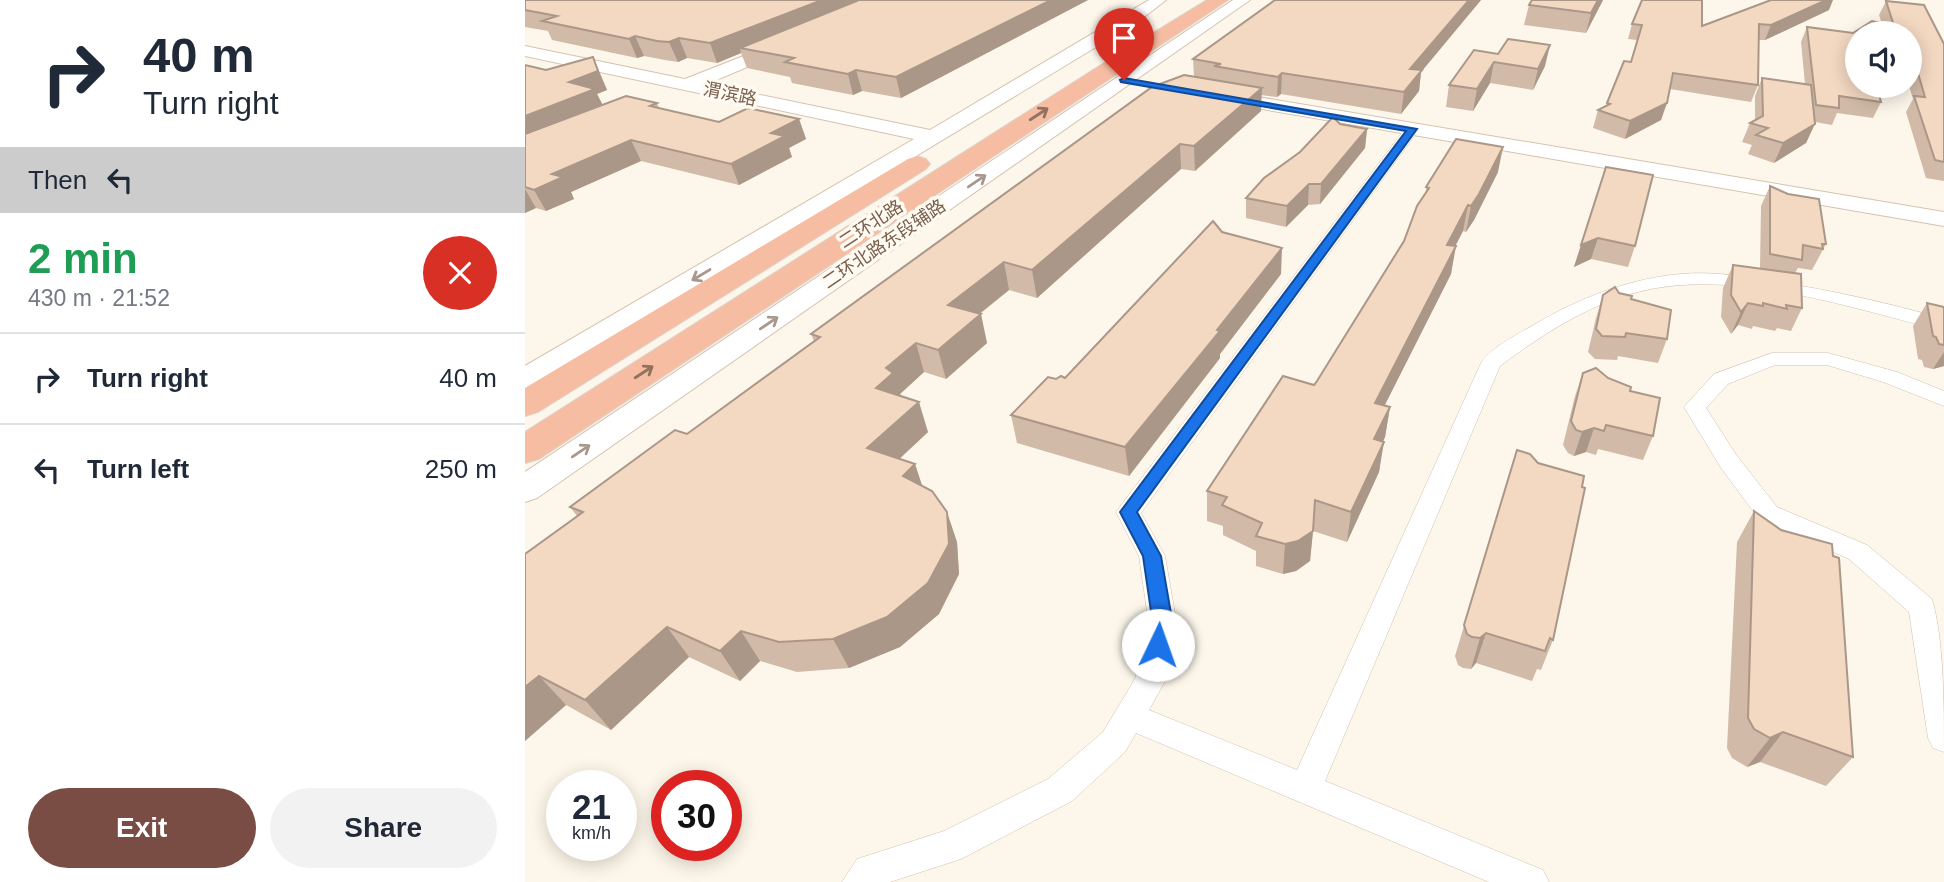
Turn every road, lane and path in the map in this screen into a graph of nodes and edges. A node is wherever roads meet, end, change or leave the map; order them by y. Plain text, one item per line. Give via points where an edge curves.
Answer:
1 (1159, 0) edge
2 (1184, 0) edge
3 (1243, 0) edge
4 (1221, 6) edge
5 (803, 37) edge
6 (525, 51) edge
7 (525, 58) edge
8 (1124, 80) junction
9 (1153, 85) edge
10 (682, 87) junction
11 (1194, 92) edge
12 (651, 100) edge
13 (1412, 129) junction
14 (930, 140) junction
15 (1944, 219) edge
16 (1944, 325) edge
17 (525, 379) edge
18 (1944, 399) edge
19 (525, 404) edge
20 (525, 450) edge
21 (525, 489) edge
22 (1129, 716) junction
23 (1944, 738) edge
24 (1305, 789) junction
25 (860, 882) edge
26 (1531, 882) edge

1 - 14 main road
2 - 19 highway, 二环北路
3 - 4 main road, 二环北路东段辅路
4 - 8 main road, 二环北路东段辅路
20 -> 4 highway, 二环北路 via 1111,67
5 - 10 main road
6 - 10 main road, 渭滨路
7 - 10 main road, 渭滨路
8 - 9 main road
21 -> 8 main road, 二环北路东段辅路
10 - 12 main road
10 - 14 main road, 渭滨路
11 - 13 main road
13 - 15 main road
13 - 22 street via 1128,512 1152,556 1163,625 1149,683
14 -> 17 main road
16 - 24 street via 1891,308 1736,280 1672,280 1608,296 1527,335 1491,363
18 - 23 street via 1828,359 1772,359 1721,379 1695,407 1728,462 1768,513 1858,552 1922,607
22 - 24 street
22 - 25 street via 1114,742 1060,790 949,847 869,871
24 - 26 street

